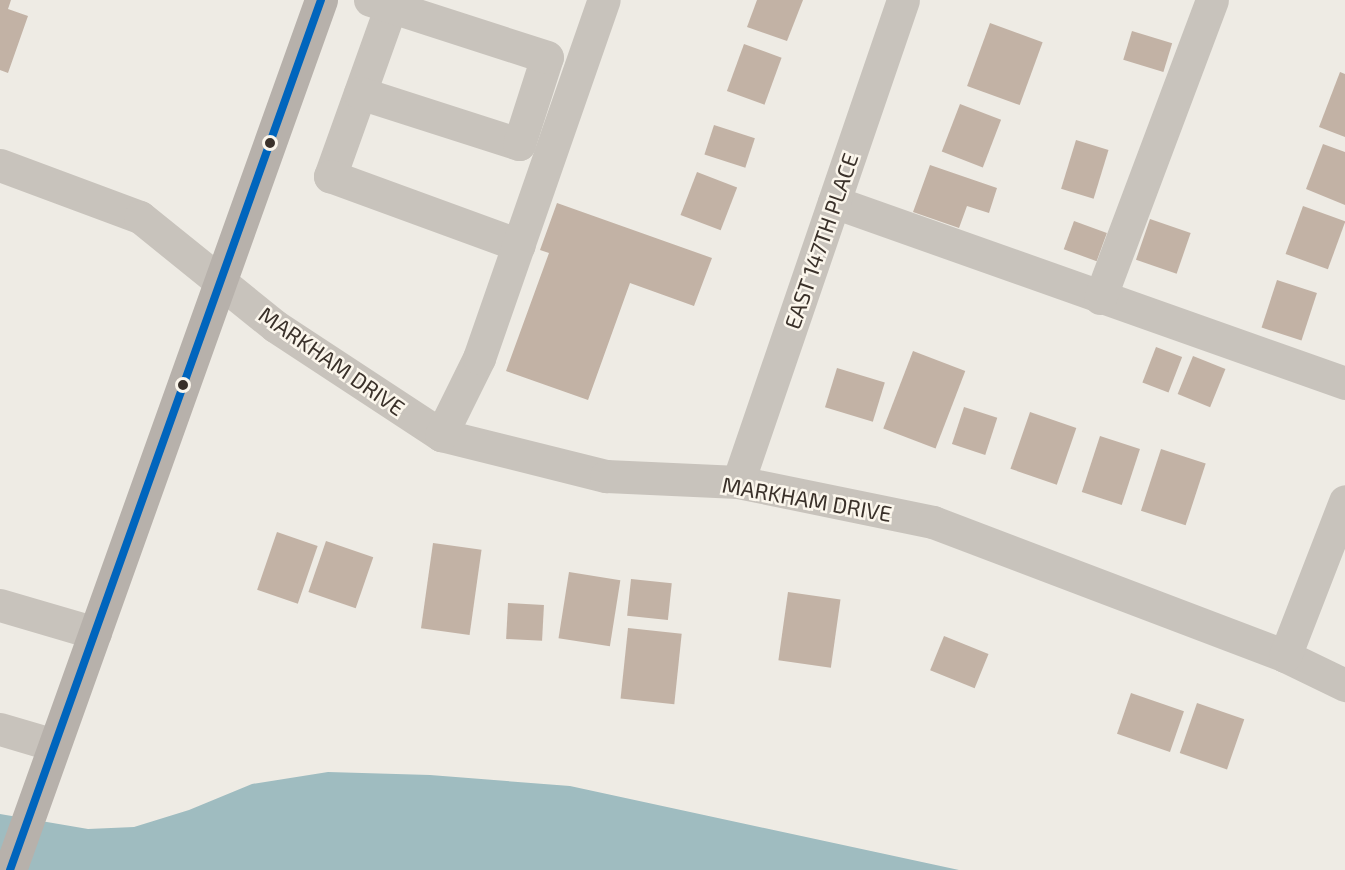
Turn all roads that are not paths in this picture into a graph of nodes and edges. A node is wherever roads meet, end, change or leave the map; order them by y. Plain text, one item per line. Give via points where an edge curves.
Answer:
1 (321, 0) edge
2 (604, 0) edge
3 (903, 0) edge
4 (1212, 0) edge
5 (380, 3) edge
6 (360, 93) junction
7 (0, 165) edge
8 (834, 202) junction
9 (519, 245) junction
10 (220, 278) junction
11 (1100, 298) junction
12 (1345, 383) edge
13 (441, 435) junction
14 (738, 482) junction
15 (1345, 501) edge
16 (0, 605) edge
17 (95, 633) junction
18 (1285, 656) junction
19 (1345, 685) edge
20 (0, 729) edge
21 (49, 759) junction
22 (10, 870) edge

1 - 10 main road
2 - 9 street
3 - 8 street, EAST 147TH PLACE
4 - 11 street
5 - 6 street
5 - 6 street via 547,57 519,144
6 - 9 street via 330,176
7 - 10 street, MARKHAM DRIVE via 141,217
8 - 11 street
8 - 14 street, EAST 147TH PLACE
9 - 13 street via 479,358
10 - 13 street, MARKHAM DRIVE via 276,326
10 - 17 main road
11 - 12 street
13 - 14 street, MARKHAM DRIVE via 606,476
14 - 18 street, MARKHAM DRIVE via 933,522
15 - 18 street
16 - 17 street
17 - 21 main road
18 - 19 street, MARKHAM DRIVE
20 - 21 street
21 - 22 main road

